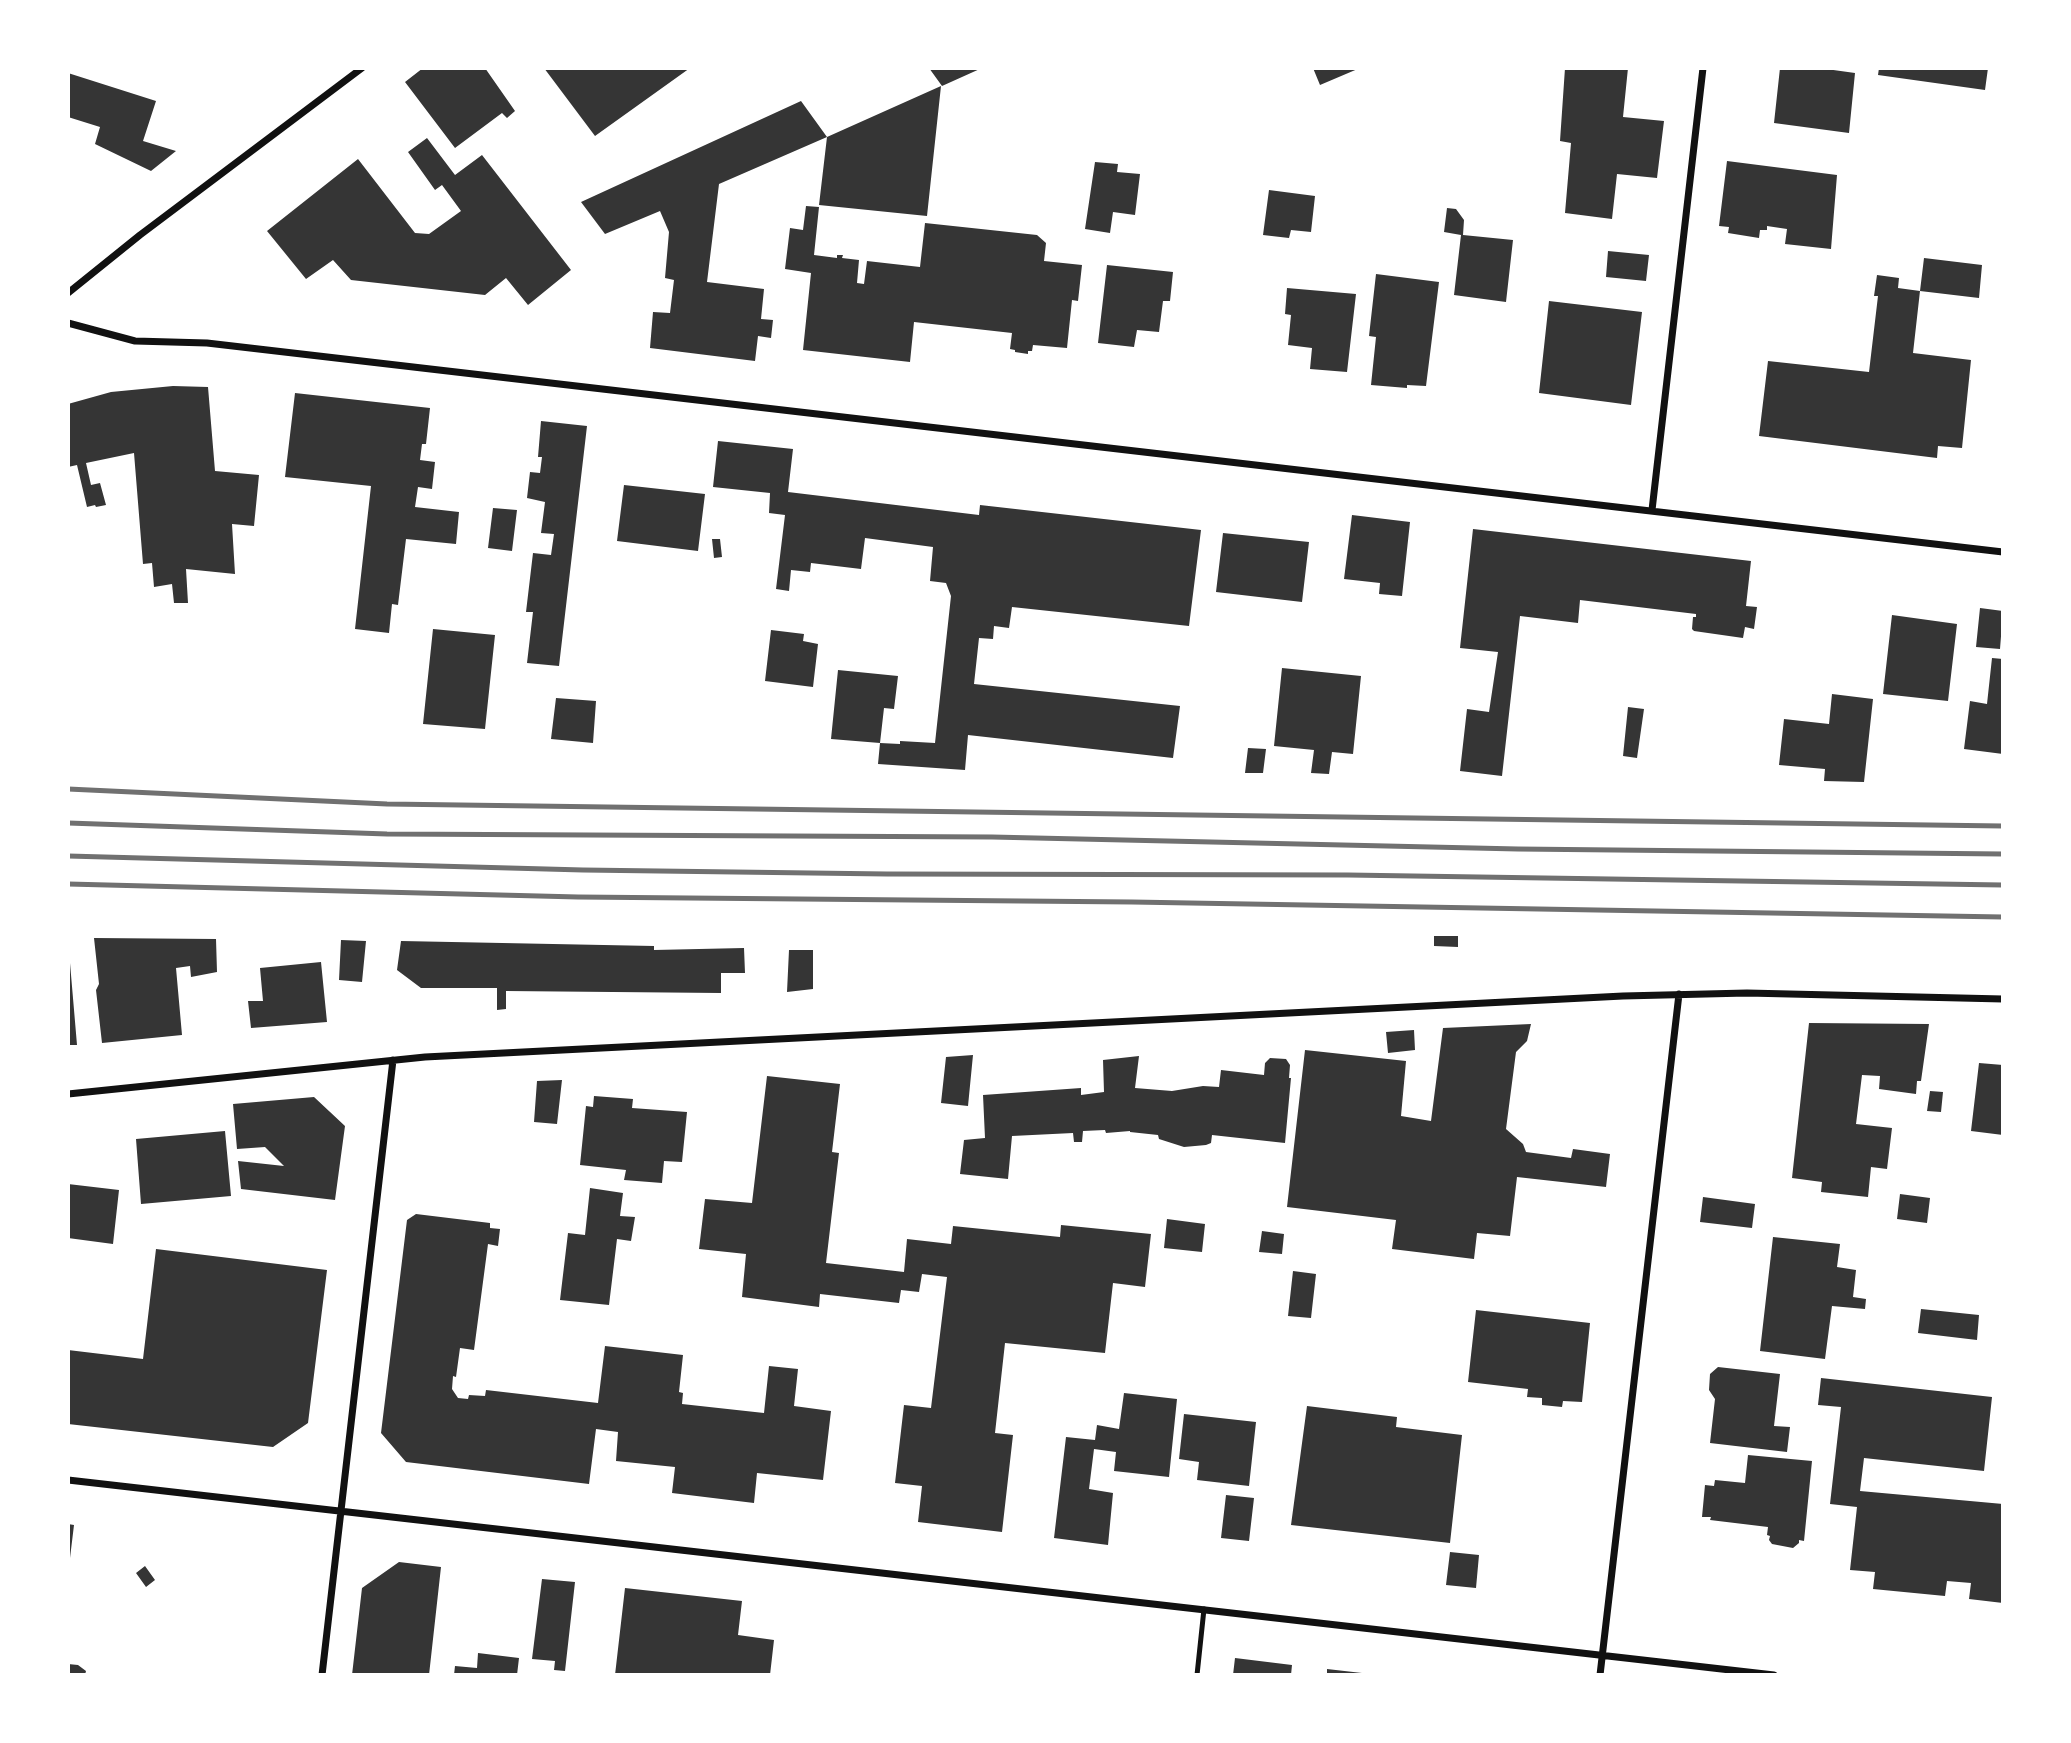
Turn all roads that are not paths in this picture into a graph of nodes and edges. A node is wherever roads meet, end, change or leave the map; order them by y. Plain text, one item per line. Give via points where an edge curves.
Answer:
1 (362, 68) edge
2 (1703, 68) edge
3 (68, 293) edge
4 (68, 323) edge
5 (1652, 510) junction
6 (2003, 552) edge
7 (1679, 994) junction
8 (2003, 999) edge
9 (393, 1060) junction
10 (68, 1094) edge
11 (68, 1480) edge
12 (342, 1511) junction
13 (1204, 1609) junction
14 (1603, 1656) junction
15 (322, 1675) edge
16 (1197, 1675) edge
17 (1601, 1675) edge
18 (1774, 1675) edge

1 - 3 street
2 - 5 street
4 - 5 street via 135,341 207,343
5 - 6 street
7 - 8 street
7 - 9 street
7 - 14 street
9 - 10 street
9 - 12 street
11 - 12 street
12 - 13 street
12 - 15 street
13 - 14 street
13 - 16 lane
14 - 17 street
14 - 18 street

